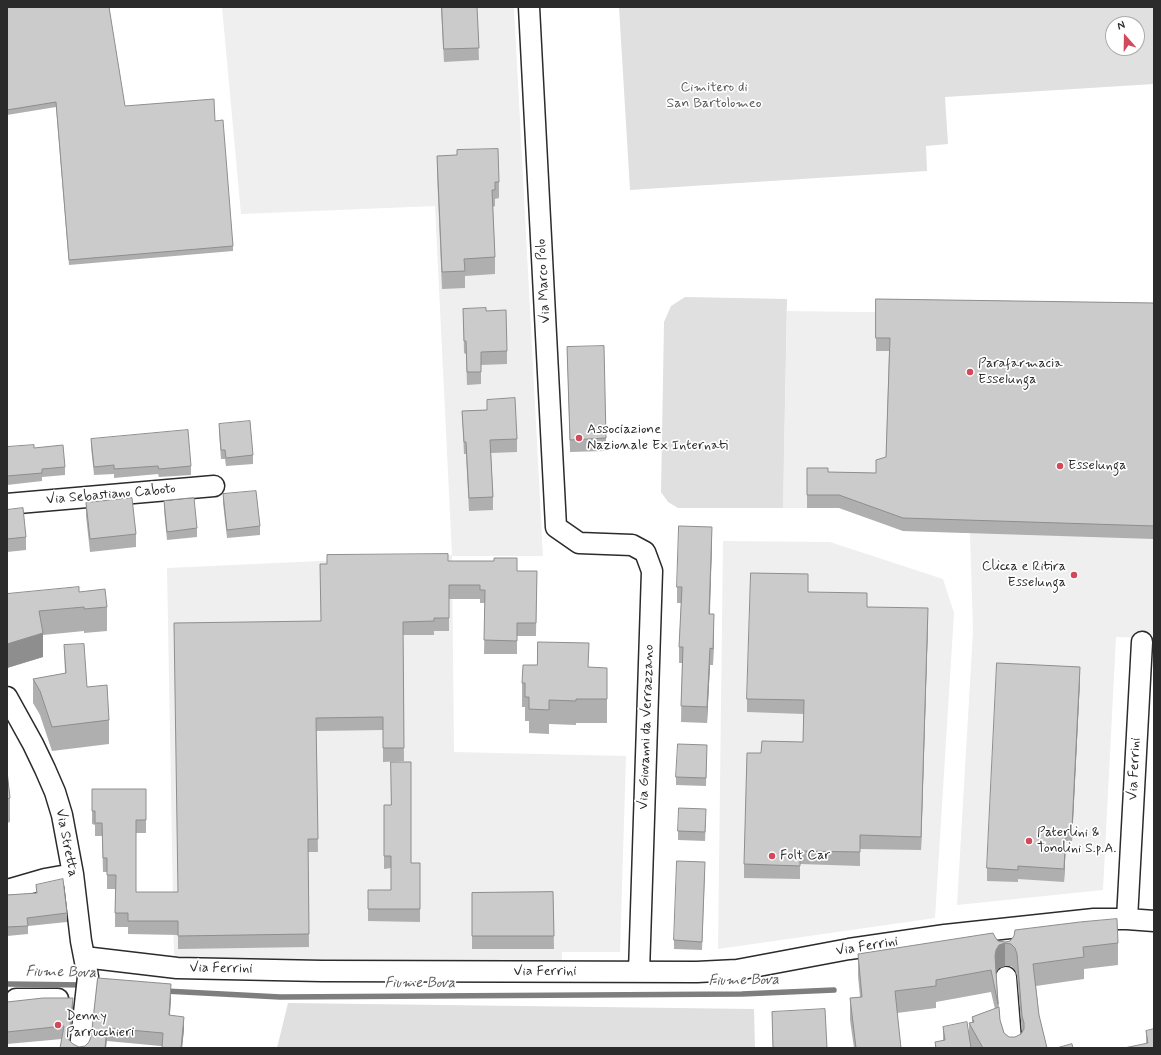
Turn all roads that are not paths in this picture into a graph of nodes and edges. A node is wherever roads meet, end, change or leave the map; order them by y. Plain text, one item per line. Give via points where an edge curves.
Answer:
1 (529, 7) edge
2 (214, 486) dead end
3 (7, 504) edge
4 (579, 543) joint
5 (1142, 642) dead end
6 (7, 697) edge
7 (73, 874) junction
8 (7, 890) edge
9 (1127, 919) junction
10 (1154, 921) edge
11 (84, 957) junction
12 (640, 972) junction
13 (1006, 977) dead end
14 (86, 999) junction
15 (16, 1000) edge
16 (80, 1048) edge
17 (1013, 1048) edge

1 - 4 street, Via Marco Polo via 556,528
2 - 3 street, Via Sebastiano Caboto
4 - 12 street, Via Giovanni da Verrazzano via 632,545 645,552 652,571
5 - 9 street, Via Ferrini
6 - 7 street, Via Stretta via 33,744 55,792
7 - 8 street
7 - 11 street, Via Stretta
9 - 10 street, Via Ferrini
9 - 12 street, Via Ferrini via 1094,919 1003,938 917,939 737,970
11 - 12 street, Via Ferrini via 177,968
11 - 14 street, Via Stretta via 88,977
13 - 17 street
14 - 15 street
14 - 16 street, Via Stretta

